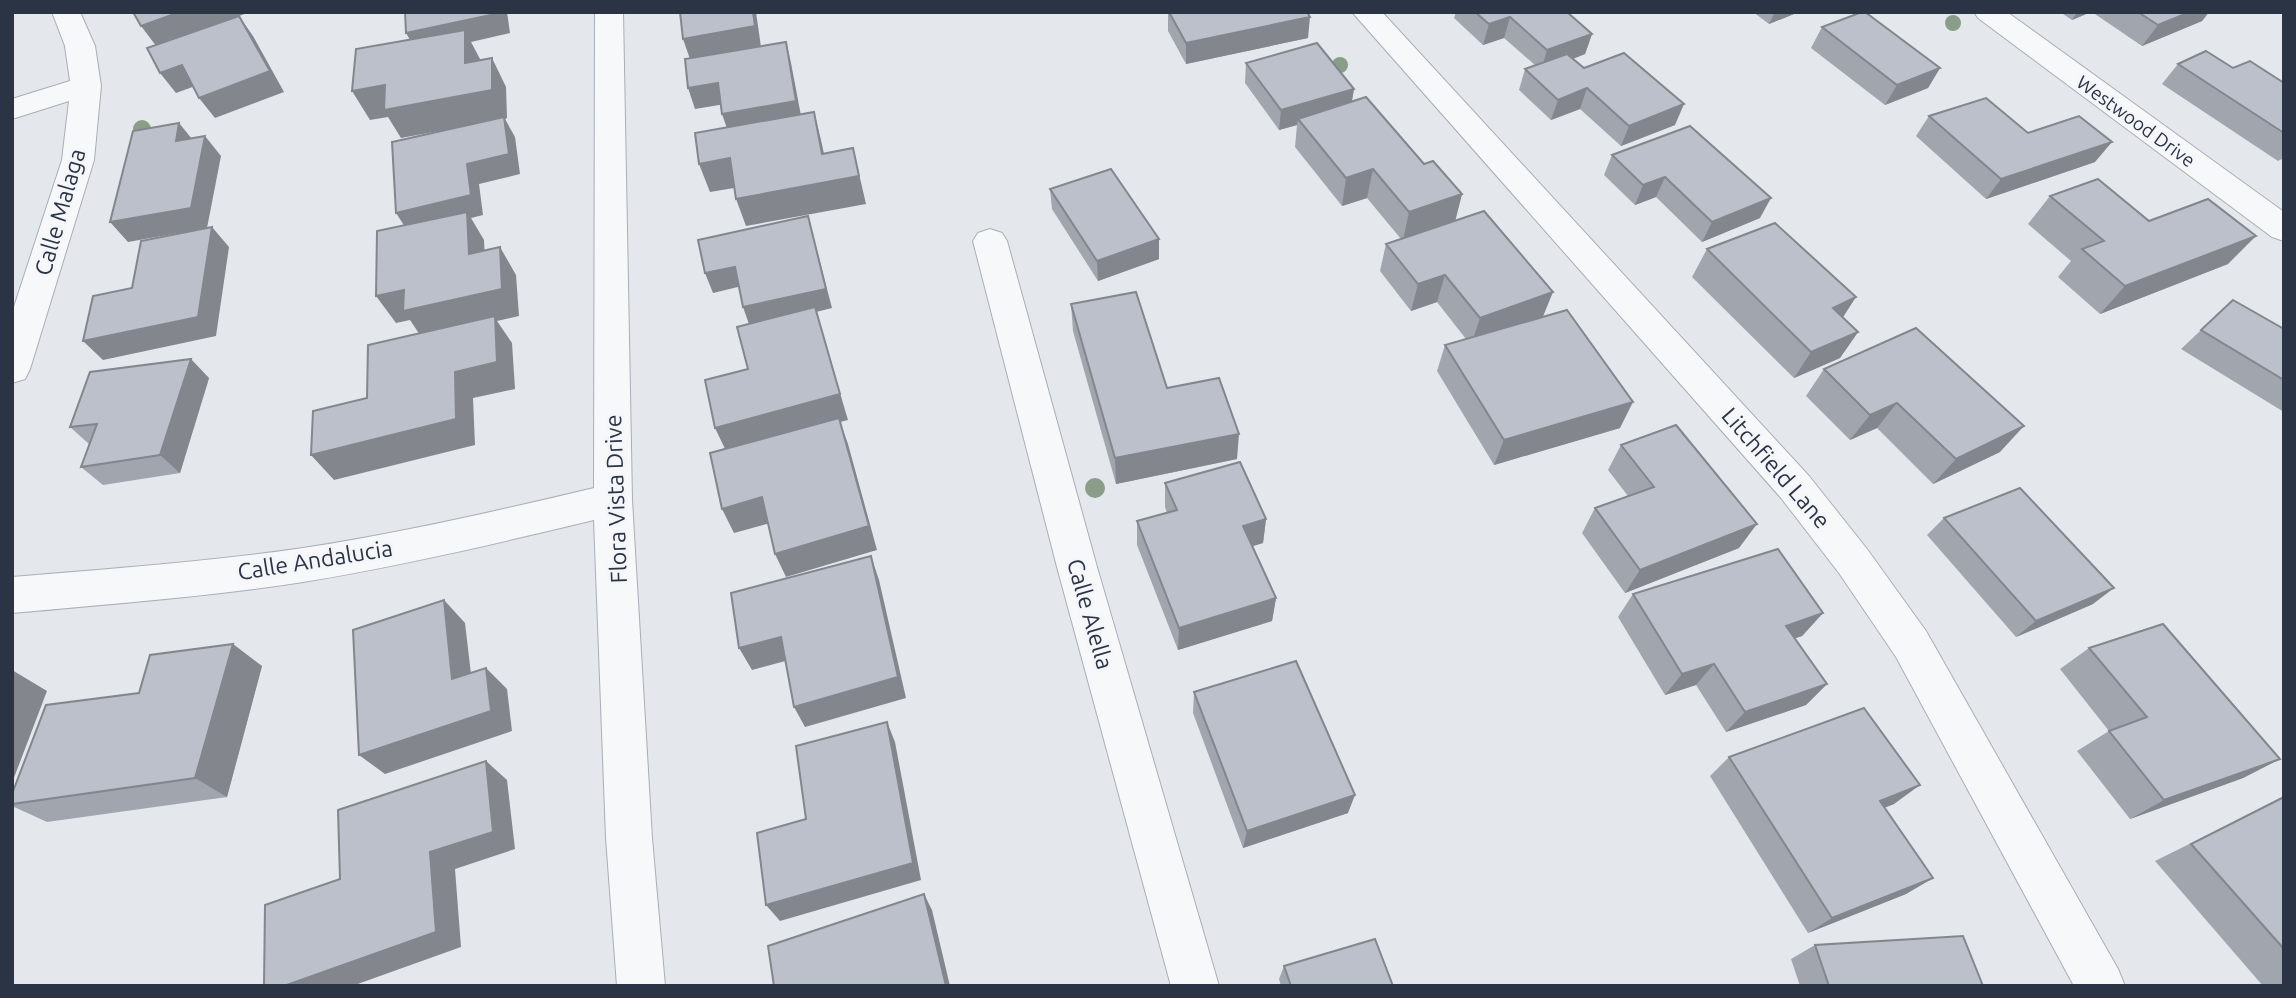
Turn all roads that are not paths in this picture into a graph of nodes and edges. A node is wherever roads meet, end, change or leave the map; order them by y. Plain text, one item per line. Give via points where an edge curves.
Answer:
1 (66, 12) edge
2 (609, 12) edge
3 (1366, 12) edge
4 (1987, 12) edge
5 (86, 86) junction
6 (12, 109) edge
7 (2284, 229) edge
8 (990, 241) dead end
9 (12, 369) edge
10 (613, 500) junction
11 (12, 595) edge
12 (641, 986) edge
13 (1195, 986) edge
14 (2101, 986) edge

1 - 5 street, Calle Malaga via 80,46
2 - 10 street, Flora Vista Drive
3 - 14 street, Litchfield Lane via 1795,487 1853,561 1911,644
4 - 7 street, Westwood Drive
5 - 6 street
5 - 9 street, Calle Malaga via 78,160
8 - 13 street, Calle Alella
10 - 11 street, Calle Andalucia via 302,565
10 - 12 street, Flora Vista Drive

